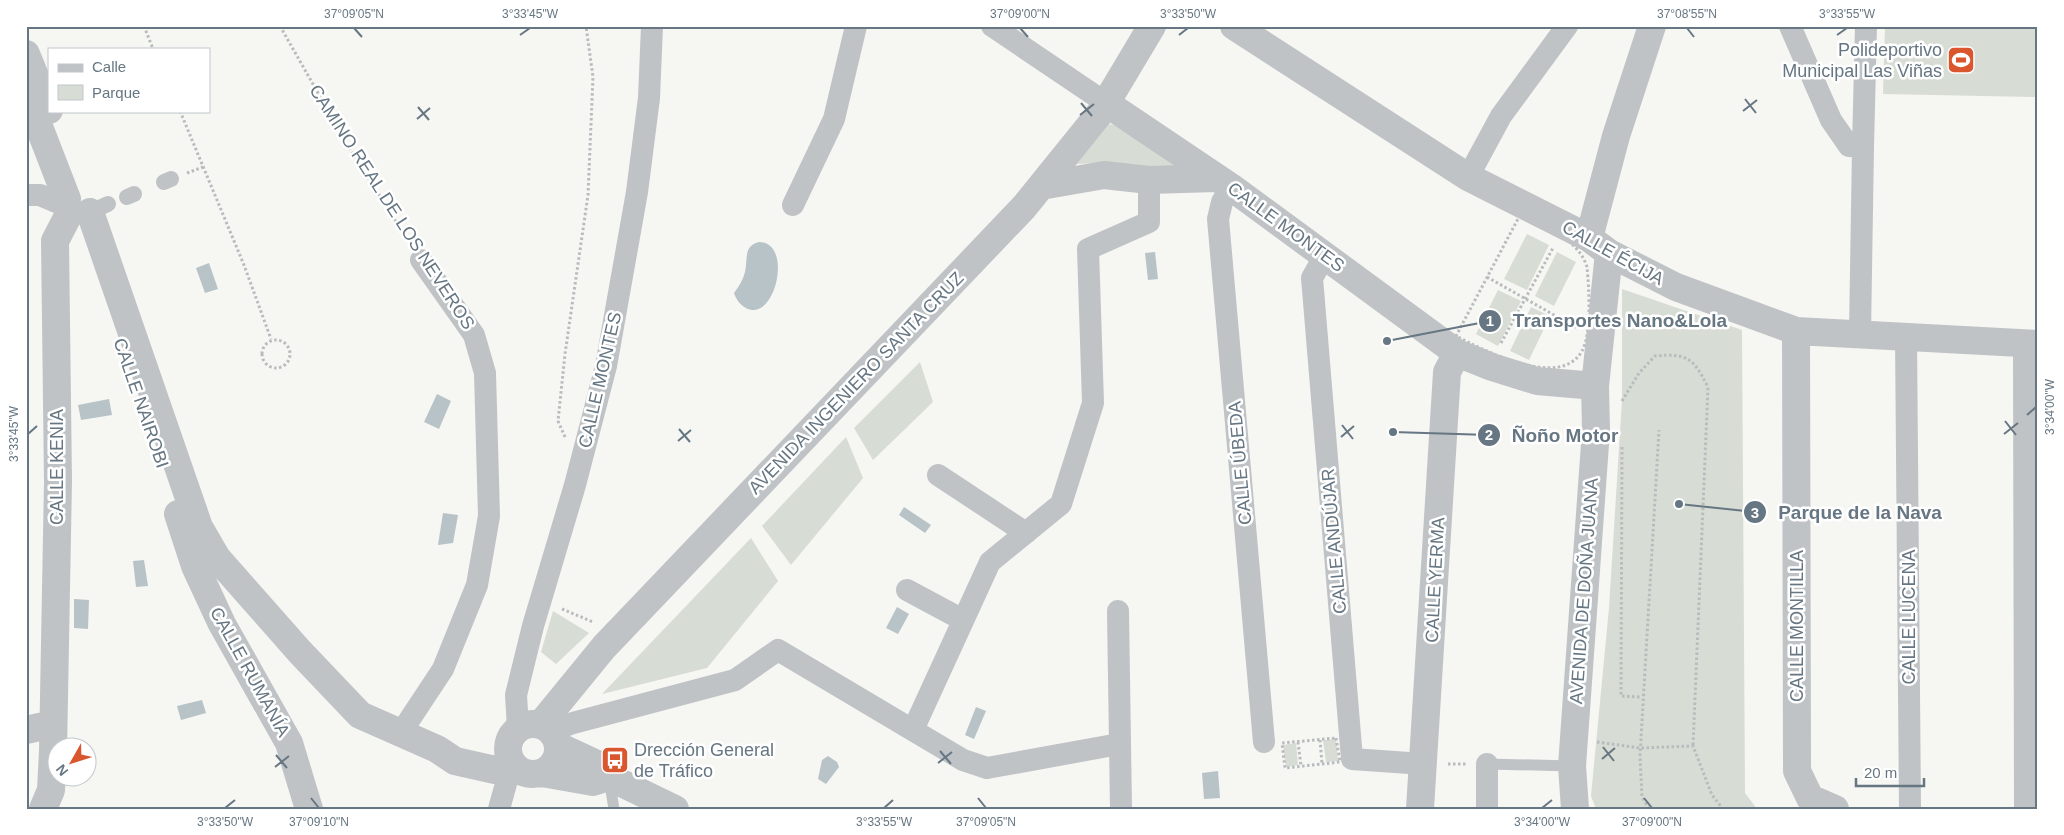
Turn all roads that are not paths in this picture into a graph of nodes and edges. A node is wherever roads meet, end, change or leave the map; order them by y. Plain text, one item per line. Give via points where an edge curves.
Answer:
1 (652, 26) edge
2 (856, 26) edge
3 (1152, 26) edge
4 (1234, 26) edge
5 (1652, 26) edge
6 (1790, 26) edge
7 (1866, 26) edge
8 (997, 28) edge
9 (1560, 29) edge
10 (26, 54) edge
11 (26, 93) edge
12 (1106, 103) junction
13 (48, 109) edge
14 (50, 112) edge
15 (1863, 147) junction
16 (1468, 177) junction
17 (1149, 180) junction
18 (1224, 182) junction
19 (1041, 186) junction
20 (127, 194) junction
21 (26, 195) edge
22 (793, 205) dead end
23 (1599, 246) junction
24 (1325, 255) junction
25 (421, 260) road end
26 (1796, 331) junction
27 (1860, 333) junction
28 (1906, 336) junction
29 (2031, 343) edge
30 (1457, 353) junction
31 (1595, 386) junction
32 (938, 475) dead end
33 (1026, 533) junction
34 (206, 562) junction
35 (906, 590) dead end
36 (1118, 611) dead end
37 (963, 620) junction
38 (53, 724) junction
39 (26, 730) edge
40 (913, 730) junction
41 (400, 734) junction
42 (1273, 742) road end
43 (1119, 744) junction
44 (531, 747) junction
45 (1423, 764) junction
46 (1487, 764) joint
47 (1572, 766) junction
48 (609, 777) junction
49 (43, 809) edge
50 (308, 809) edge
51 (499, 809) edge
52 (614, 809) edge
53 (675, 809) edge
54 (1121, 809) edge
55 (1420, 809) edge
56 (1487, 809) edge
57 (1575, 809) edge
58 (1835, 809) edge
59 (1910, 809) edge
60 (2025, 809) edge

1 - 44 street, CALLE MONTES via 649,98 637,192 606,366 516,695
2 - 22 street via 834,119
3 - 12 street, AVENIDA INGENIERO SANTA CRUZ
4 - 16 street, CALLE ÉCIJA
5 - 23 street, AVENIDA DE DOÑA JUANA via 1616,136
6 - 15 street via 1831,120 1849,146
7 - 15 street
8 - 12 street, CALLE MONTES
9 - 16 street via 1501,116
10 - 13 street, CALLE NAIROBI
11 - 20 street, CALLE NAIROBI
12 - 18 street, CALLE MONTES
12 - 19 street, AVENIDA INGENIERO SANTA CRUZ
14 - 20 street, CALLE NAIROBI
15 - 27 street
16 - 23 street, CALLE ÉCIJA
17 - 18 street
17 - 19 street via 1104,175
17 - 33 street via 1149,222 1088,248 1093,403 1061,504
18 - 24 street, CALLE MONTES
18 - 42 street, CALLE ÚBEDA via 1218,219
19 - 44 street, AVENIDA INGENIERO SANTA CRUZ via 837,405 604,647
20 - 21 street
20 - 34 street, CALLE NAIROBI
20 - 38 street, CALLE KENIA via 55,241 58,481
23 - 26 street, CALLE ÉCIJA via 1676,287
23 - 31 street, AVENIDA DE DOÑA JUANA
24 - 30 street, CALLE MONTES
24 - 45 street, CALLE ANDÚJAR via 1312,278 1352,759
25 - 41 street, CAMINO REAL DE LOS NEVEROS via 474,335 485,373 489,516 477,585 446,661
26 - 27 street, CALLE ÉCIJA
26 - 58 street, CALLE MONTILLA via 1797,771 1810,798
27 - 28 street, CALLE ÉCIJA
28 - 29 street, CALLE ÉCIJA
28 - 59 street, CALLE LUCENA
29 - 60 street
30 - 31 street, CALLE MONTES via 1537,381
30 - 45 street, CALLE YERMA via 1447,372
31 - 47 street, AVENIDA DE DOÑA JUANA via 1596,430
32 - 33 street
33 - 37 street via 990,562
34 - 41 street, CALLE NAIROBI via 360,715
34 - 50 street, CALLE RUMANÍA via 222,624 289,743
35 - 37 street
36 - 43 street
37 - 40 street
38 - 39 street
38 - 49 street via 51,790
40 - 43 street via 963,760 987,768
40 - 44 street via 778,650 735,680 573,723
41 - 44 street, CALLE NAIROBI via 437,749
43 - 54 street
44 - 48 street via 593,782
44 - 51 street via 507,780
45 - 55 street, CALLE YERMA
46 - 47 lane
46 - 56 street
47 - 57 street, AVENIDA DE DOÑA JUANA
48 - 52 lane
48 - 53 street

